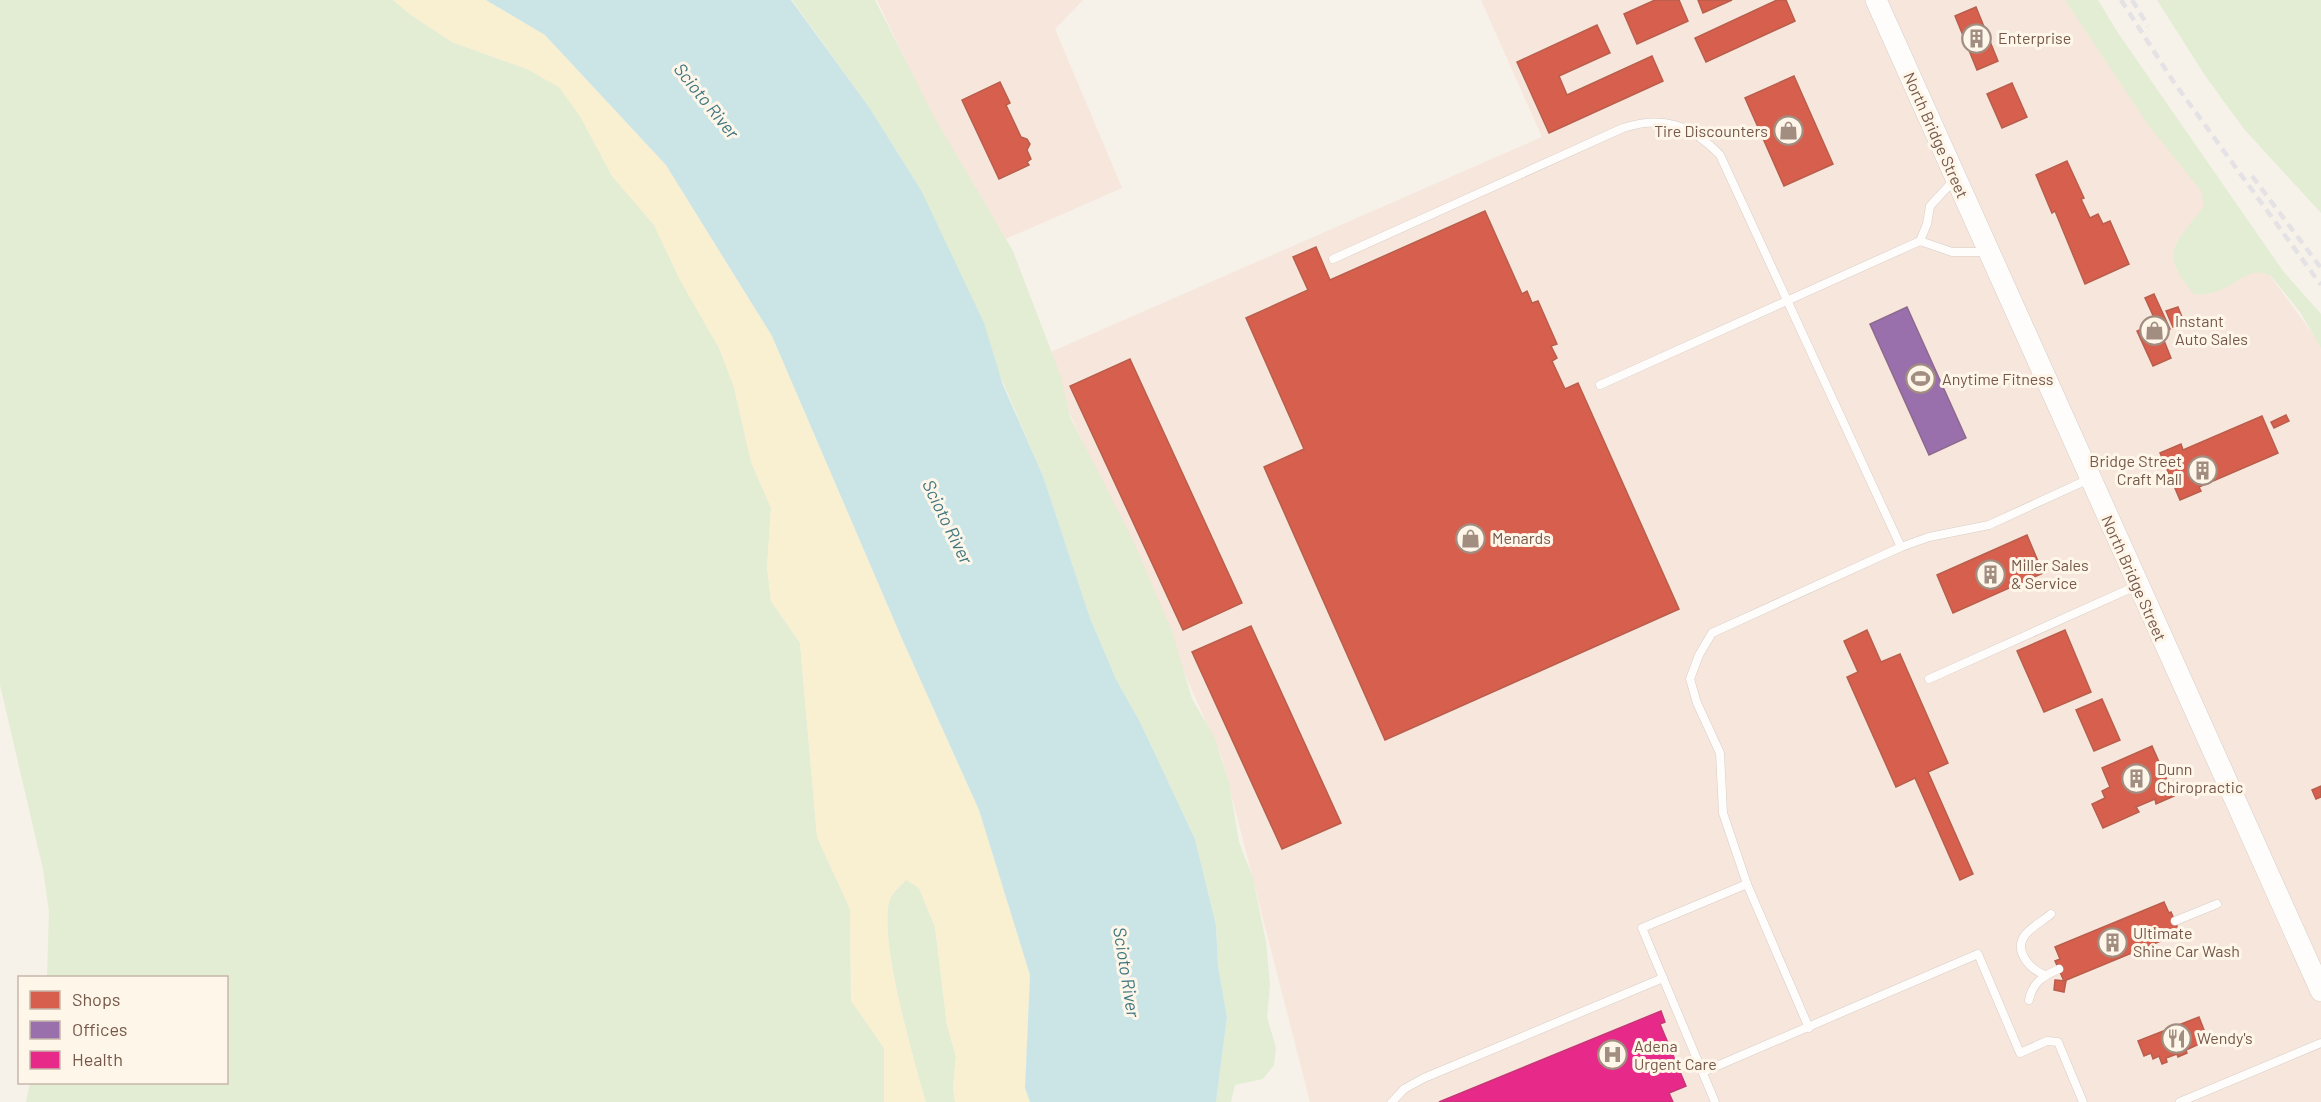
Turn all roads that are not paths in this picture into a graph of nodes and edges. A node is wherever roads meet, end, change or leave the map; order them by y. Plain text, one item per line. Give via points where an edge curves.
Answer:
1 (1876, 0) edge
2 (1956, 178) junction
3 (1920, 241) junction
4 (1989, 252) junction
5 (1333, 259) dead end
6 (1787, 301) junction
7 (1600, 385) dead end
8 (2089, 479) junction
9 (1901, 547) junction
10 (2137, 585) junction
11 (1929, 679) dead end
12 (1747, 884) junction
13 (2217, 904) dead end
14 (2051, 914) dead end
15 (2175, 921) dead end
16 (2059, 969) dead end
17 (2045, 975) junction
18 (1663, 978) junction
19 (2321, 992) edge
20 (2029, 1000) dead end
21 (1809, 1028) junction
22 (2321, 1043) edge
23 (1703, 1072) junction
24 (1392, 1102) edge
25 (1715, 1102) edge
26 (2083, 1102) edge
27 (2180, 1102) edge

1 - 2 main road, North Bridge Street
2 - 3 lane via 1930,206
2 - 4 main road, North Bridge Street
3 - 4 lane via 1952,252
3 - 6 lane
4 - 8 main road, North Bridge Street
5 - 6 lane via 1623,128 1661,122 1682,127 1704,139 1720,155
6 - 7 lane
6 - 9 lane
8 - 9 lane via 1989,525
8 - 10 main road, North Bridge Street
9 - 12 lane via 1712,633 1699,655 1690,679 1696,703 1720,753 1723,813
10 - 11 lane
10 - 19 main road, North Bridge Street
12 - 18 lane via 1642,928
12 - 21 lane
13 - 15 lane
14 - 17 lane via 2025,935 2021,944 2029,965
16 - 17 lane
17 - 20 lane via 2036,983
18 - 23 lane
18 - 24 lane via 1424,1078 1404,1089
21 - 23 lane
21 - 26 lane via 1978,954 2020,1053 2047,1041 2058,1042
22 - 27 lane
23 - 25 lane

